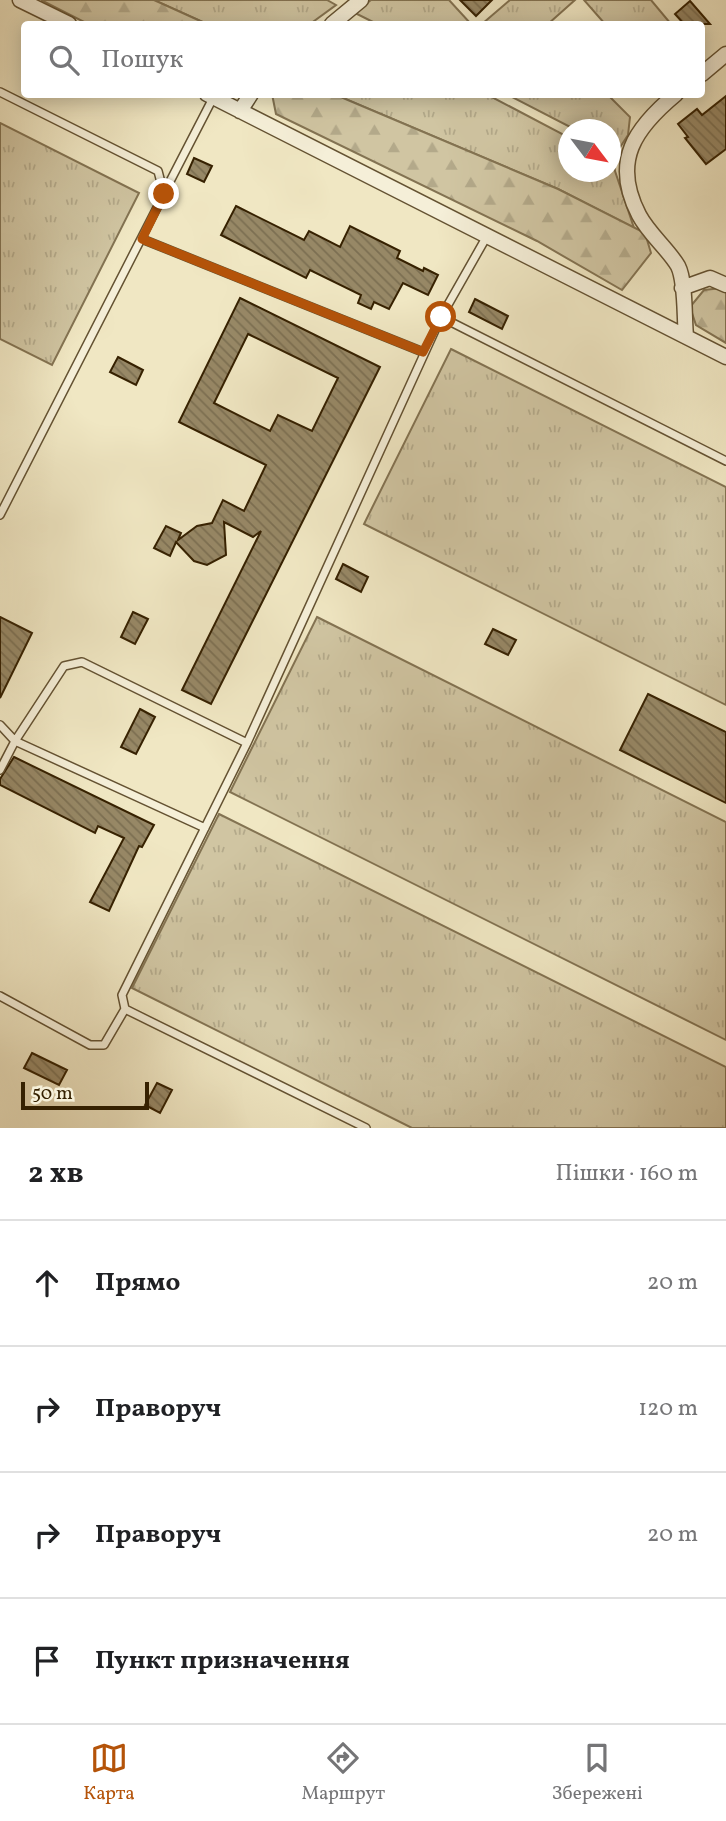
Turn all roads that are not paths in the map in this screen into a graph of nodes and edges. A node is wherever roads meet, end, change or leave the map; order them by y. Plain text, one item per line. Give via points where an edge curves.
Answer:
1 (20, 0) edge
2 (361, 0) edge
3 (63, 21) edge
4 (336, 21) edge
5 (726, 54) edge
6 (705, 72) edge
7 (0, 92) edge
8 (209, 98) edge
9 (214, 98) edge
10 (248, 98) edge
11 (672, 98) edge
12 (240, 111) junction
13 (164, 194) junction
14 (487, 236) junction
15 (142, 239) junction
16 (726, 285) edge
17 (682, 288) junction
18 (441, 317) junction
19 (686, 336) junction
20 (423, 352) junction
21 (726, 356) edge
22 (726, 461) edge
23 (0, 515) edge
24 (0, 725) edge
25 (15, 741) junction
26 (247, 743) junction
27 (0, 770) edge
28 (205, 828) junction
29 (0, 996) edge
30 (125, 1009) junction
31 (366, 1128) edge

1 - 3 street
2 - 4 street
5 - 6 street
7 - 13 lane via 158,171
8 - 13 lane
9 - 12 street
10 - 12 street
11 - 17 street via 644,124 632,144 628,186 639,215 678,267
12 - 14 street
13 - 15 lane
14 - 18 lane
14 - 19 street
15 - 20 lane
15 - 23 lane
16 - 17 street via 709,278
17 - 19 street
18 - 20 lane
18 - 22 lane
19 - 21 street
20 - 26 lane
24 - 25 lane
25 - 26 lane via 64,666 82,662
25 - 27 lane
25 - 28 lane
26 - 28 lane
28 - 30 lane via 121,995
29 - 30 lane via 90,1045 104,1045
30 - 31 lane

